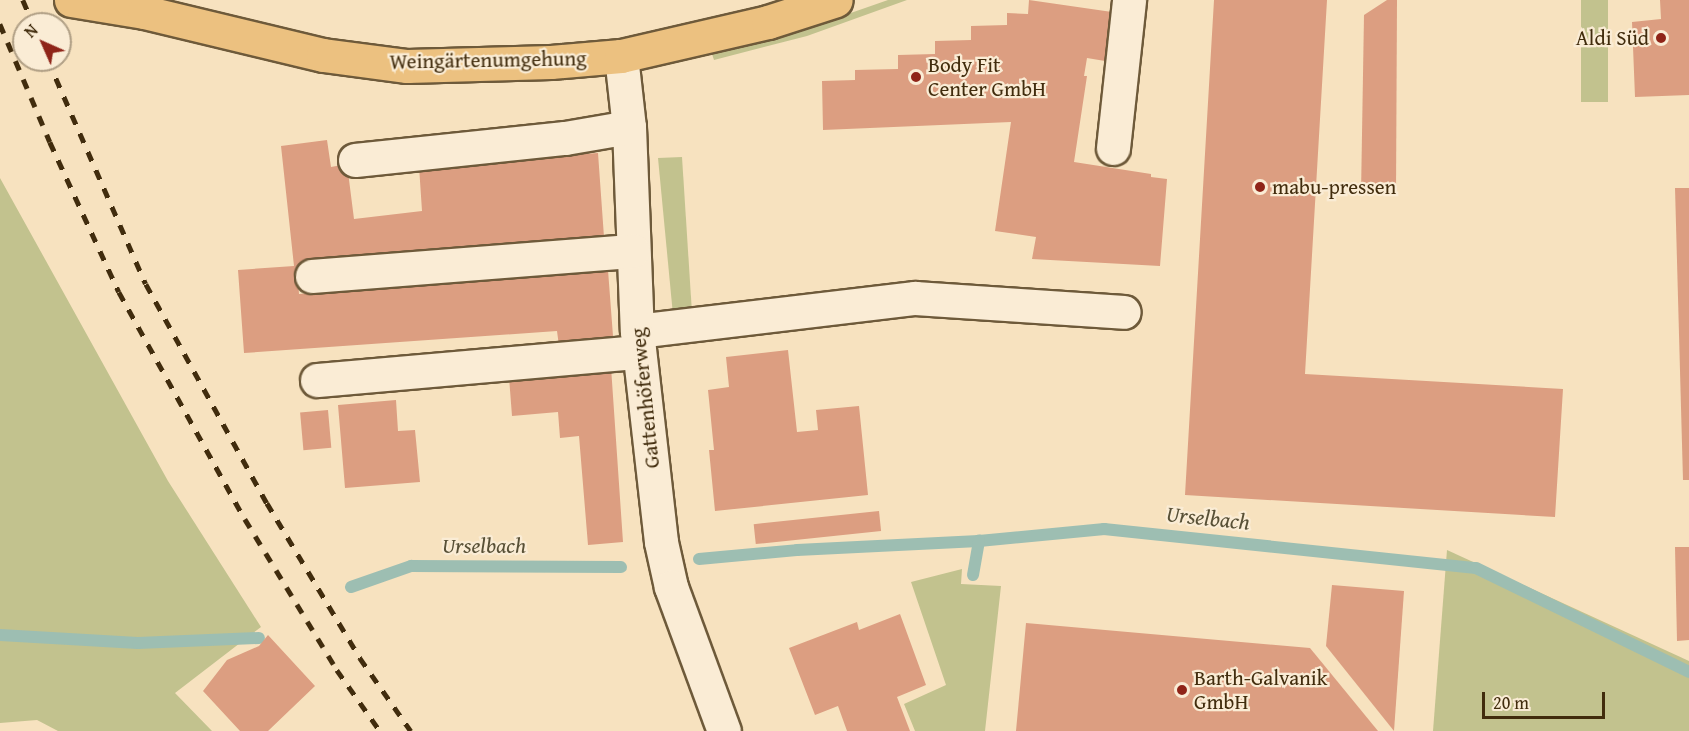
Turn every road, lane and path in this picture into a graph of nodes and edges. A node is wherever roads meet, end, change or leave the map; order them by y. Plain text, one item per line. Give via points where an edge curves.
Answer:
1 (71, 0) edge
2 (836, 0) edge
3 (1130, 0) edge
4 (131, 6) edge
5 (621, 56) junction
6 (629, 127) junction
7 (1113, 148) dead end
8 (354, 160) dead end
9 (633, 251) junction
10 (312, 276) dead end
11 (1124, 312) dead end
12 (638, 341) junction
13 (317, 380) dead end
14 (724, 731) edge

1 - 4 main road, Weingärtenumgehung
2 - 5 main road, Weingärtenumgehung via 768,22
3 - 7 street
4 - 5 main road, Weingärtenumgehung via 323,55 407,66 550,63
5 - 6 street, Gattenhöferweg
6 - 8 street via 565,138
6 - 9 street, Gattenhöferweg
9 - 10 street
9 - 12 street, Gattenhöferweg
11 - 12 street via 915,298
12 - 13 street
12 - 14 street, Gattenhöferweg via 661,542 671,586

